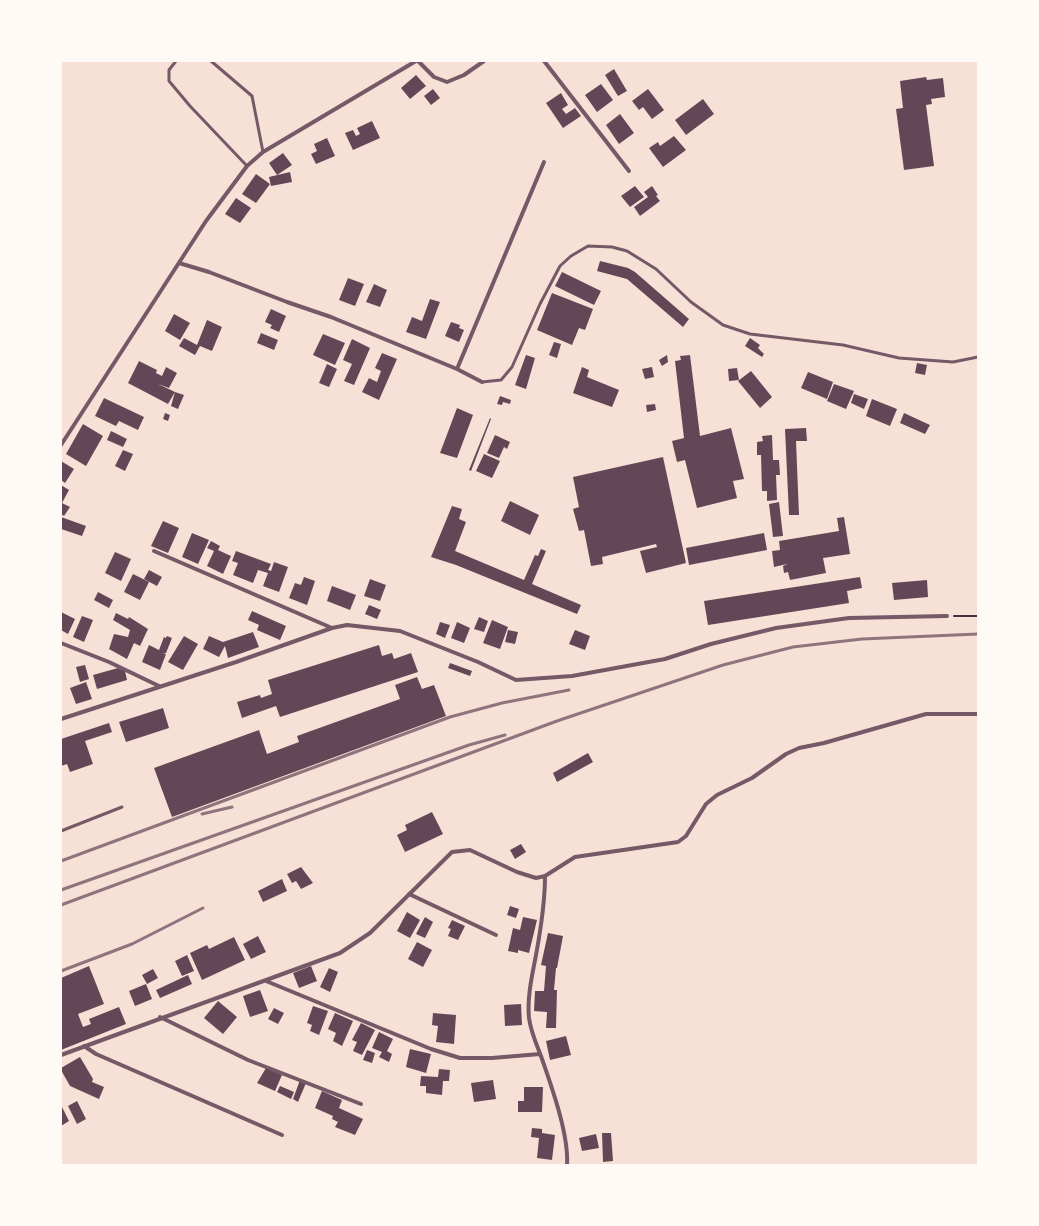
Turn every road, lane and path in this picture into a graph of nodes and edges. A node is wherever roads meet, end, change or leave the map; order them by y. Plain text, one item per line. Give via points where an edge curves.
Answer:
1 (176, 61) edge
2 (211, 61) edge
3 (417, 61) edge
4 (484, 61) edge
5 (544, 61) edge
6 (263, 152) junction
7 (544, 162) dead end
8 (247, 166) junction
9 (629, 171) dead end
10 (179, 263) junction
11 (978, 357) edge
12 (457, 369) junction
13 (482, 382) joint
14 (61, 445) edge
15 (154, 551) dead end
16 (947, 616) joint
17 (978, 616) edge
18 (332, 628) junction
19 (61, 643) edge
20 (159, 686) junction
21 (978, 714) edge
22 (61, 719) edge
23 (122, 807) dead end
24 (61, 831) edge
25 (545, 876) junction
26 (409, 894) junction
27 (496, 935) dead end
28 (266, 981) junction
29 (160, 1017) junction
30 (84, 1046) junction
31 (540, 1054) junction
32 (61, 1055) edge
33 (361, 1104) dead end
34 (282, 1135) dead end
35 (567, 1165) edge

1 - 8 lane via 170,70 169,81
2 - 6 lane via 252,96
3 - 4 street via 434,77 447,82 464,75
3 - 6 street
5 - 9 street
6 - 8 street
7 - 12 street
8 - 10 street via 206,221
10 - 12 street via 331,317
10 - 14 street
11 - 13 lane via 954,362 899,358 843,345 750,334 723,326 691,302 656,269 627,251 612,247 588,246 570,256 560,266 512,367 501,380
12 - 13 street
15 - 18 street
16 - 17 path
16 - 18 street via 849,618 776,628 711,644 666,659 572,676 516,680 400,631 347,625
18 - 20 street
19 - 20 street
20 - 22 street
21 - 25 street via 926,714 799,748 706,804 686,836 678,842 575,857
23 - 24 lane
25 - 26 street via 536,878 470,850 461,850 448,855
25 - 31 street via 544,904 528,997 530,1025
26 - 27 street
26 - 28 street via 370,933 340,953
28 - 29 street
28 - 31 street via 431,1049 460,1058
29 - 30 street
29 - 33 street via 248,1060
30 - 32 street
30 - 34 street via 96,1054
31 - 35 street via 560,1117

